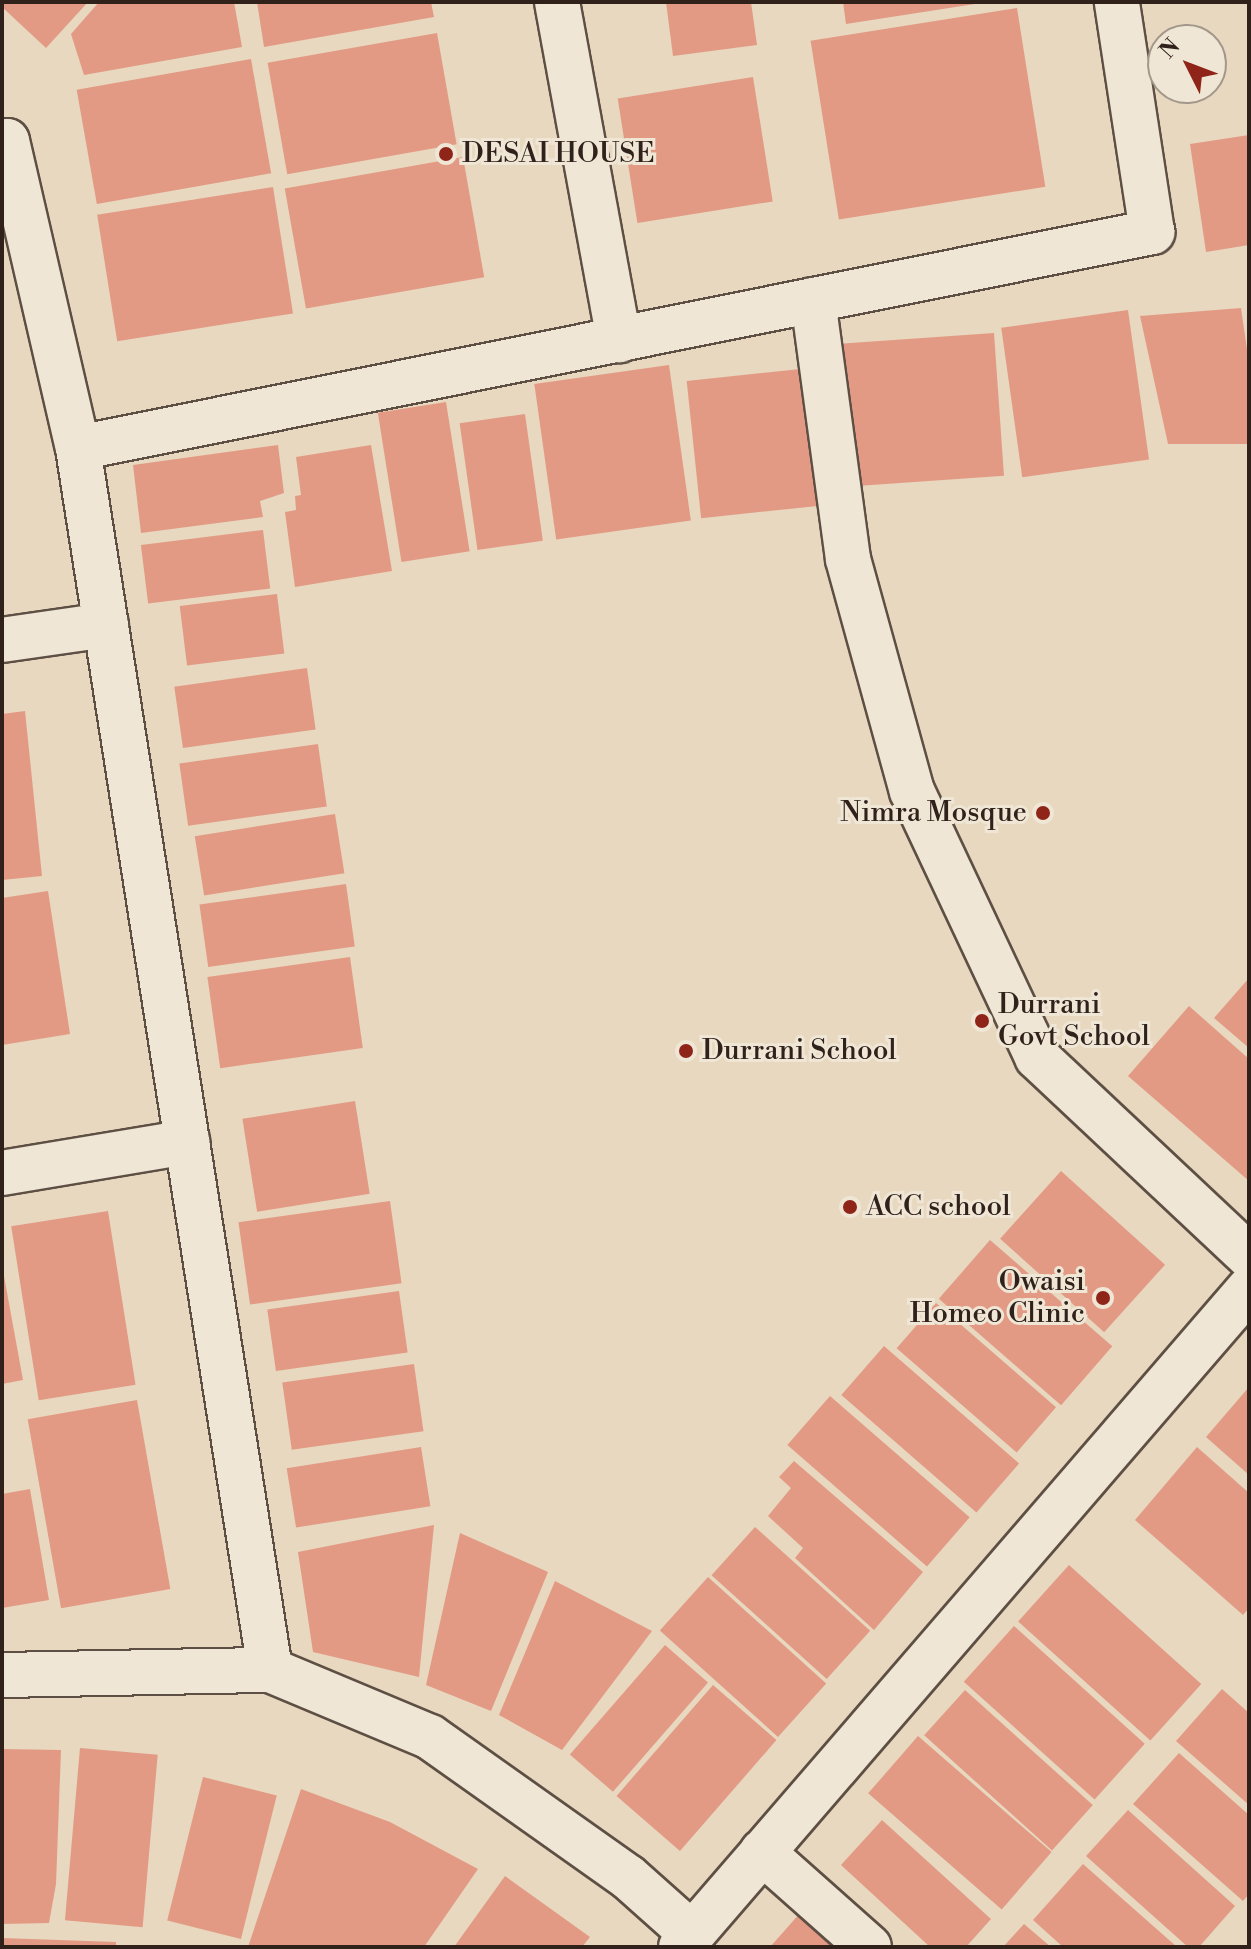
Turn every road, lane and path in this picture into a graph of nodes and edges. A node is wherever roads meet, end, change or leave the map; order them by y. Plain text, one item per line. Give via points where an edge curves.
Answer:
1 (557, 2) edge
2 (1117, 2) edge
3 (2, 142) edge
4 (813, 300) junction
5 (619, 340) junction
6 (78, 448) junction
7 (106, 625) junction
8 (2, 640) edge
9 (187, 1142) junction
10 (2, 1173) edge
11 (1249, 1256) edge
12 (1249, 1289) edge
13 (270, 1670) junction
14 (2, 1675) edge
15 (762, 1852) junction
16 (686, 1941) edge
17 (869, 1947) edge

1 - 5 street
2 - 4 street via 1152,232
3 - 6 street via 7,141
4 - 5 street
4 - 11 street via 848,559 912,791 1037,1057
5 - 6 street
6 - 7 street
7 - 8 street
7 - 9 street
9 - 10 street
9 - 13 street
12 - 15 street
13 - 14 street
13 - 16 street via 430,1737 628,1877
15 - 16 street
15 - 17 street

